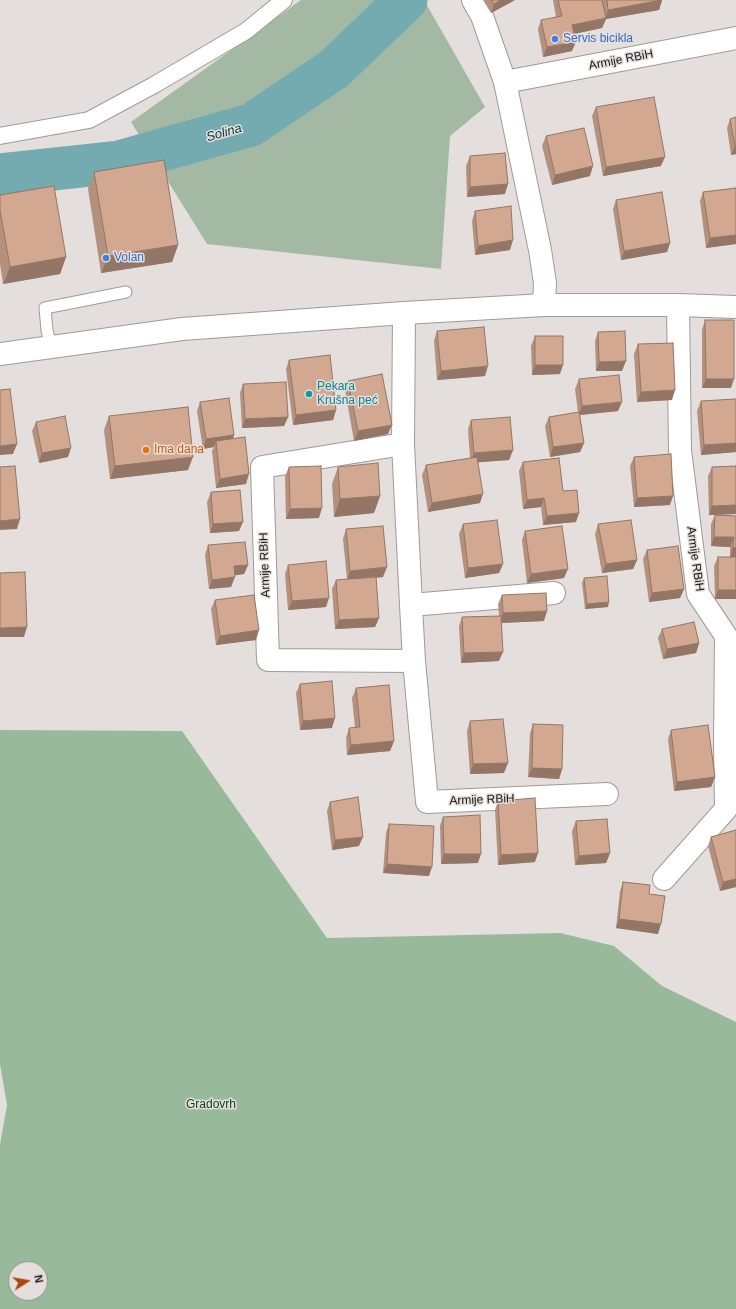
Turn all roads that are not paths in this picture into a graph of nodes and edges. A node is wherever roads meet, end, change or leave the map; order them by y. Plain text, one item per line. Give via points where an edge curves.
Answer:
1 (284, 0) edge
2 (473, 0) edge
3 (736, 38) edge
4 (505, 82) junction
5 (0, 136) edge
6 (126, 292) dead end
7 (544, 305) junction
8 (678, 305) junction
9 (736, 307) edge
10 (404, 313) junction
11 (51, 348) junction
12 (0, 354) edge
13 (404, 444) junction
14 (554, 592) dead end
15 (411, 605) junction
16 (414, 661) junction
17 (607, 794) dead end
18 (664, 879) dead end

1 - 5 street via 246,31 154,86 89,120
2 - 4 street via 482,16
3 - 4 street, Armije RBiH
4 - 7 street via 540,250 545,283
6 - 11 lane via 45,308
7 - 8 street
7 - 10 street
8 - 9 street
8 - 18 street, Armije RBiH via 680,450 698,594 726,636 726,809
10 - 11 street via 182,329
10 - 13 street, Armije RBiH
11 - 12 street
13 - 15 street, Armije RBiH
13 - 16 street, Armije RBiH via 262,467 268,660
14 - 15 street
15 - 16 street, Armije RBiH
16 - 17 street, Armije RBiH via 427,802

